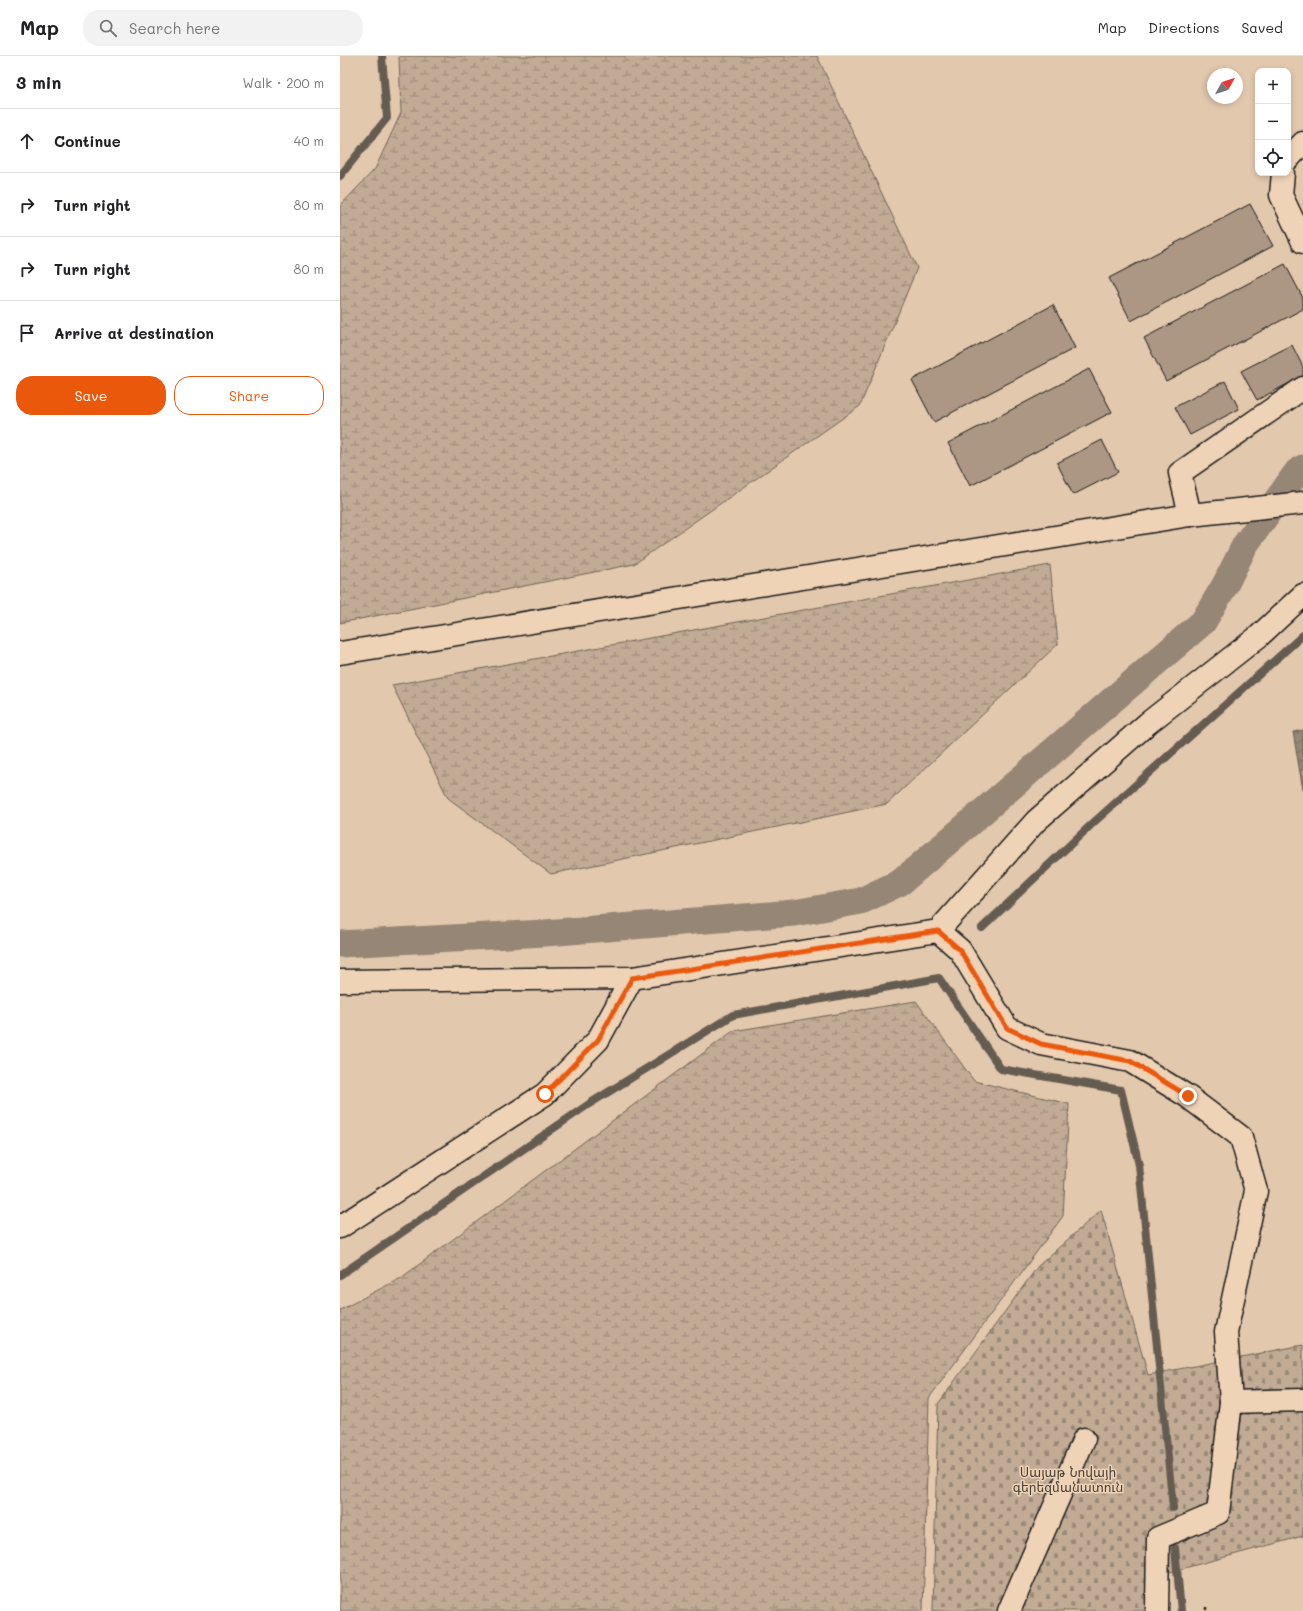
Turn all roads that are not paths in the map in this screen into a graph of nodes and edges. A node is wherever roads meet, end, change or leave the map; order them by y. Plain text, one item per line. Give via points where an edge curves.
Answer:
1 (1303, 143) edge
2 (1291, 156) edge
3 (1283, 176) edge
4 (1303, 242) edge
5 (1303, 388) edge
6 (1303, 503) edge
7 (1190, 515) junction
8 (1303, 595) edge
9 (340, 653) edge
10 (938, 931) junction
11 (632, 978) junction
12 (340, 981) edge
13 (340, 1227) edge
14 (1303, 1400) edge
15 (1231, 1402) junction
16 (1084, 1439) dead end
17 (1009, 1611) edge
18 (1157, 1611) edge

1 - 2 lane
3 - 4 lane via 1281,195
5 - 7 lane via 1180,473
6 - 7 lane
7 - 9 lane
8 - 10 lane via 1259,636 1148,723 1036,821
10 - 11 lane
10 - 15 lane via 960,950 1007,1028 1041,1044 1130,1061 1188,1096 1241,1137 1256,1191 1226,1332
11 - 12 lane
11 - 13 lane via 598,1040 545,1094
14 - 15 lane
15 - 18 lane via 1218,1513 1158,1538
16 - 17 lane

